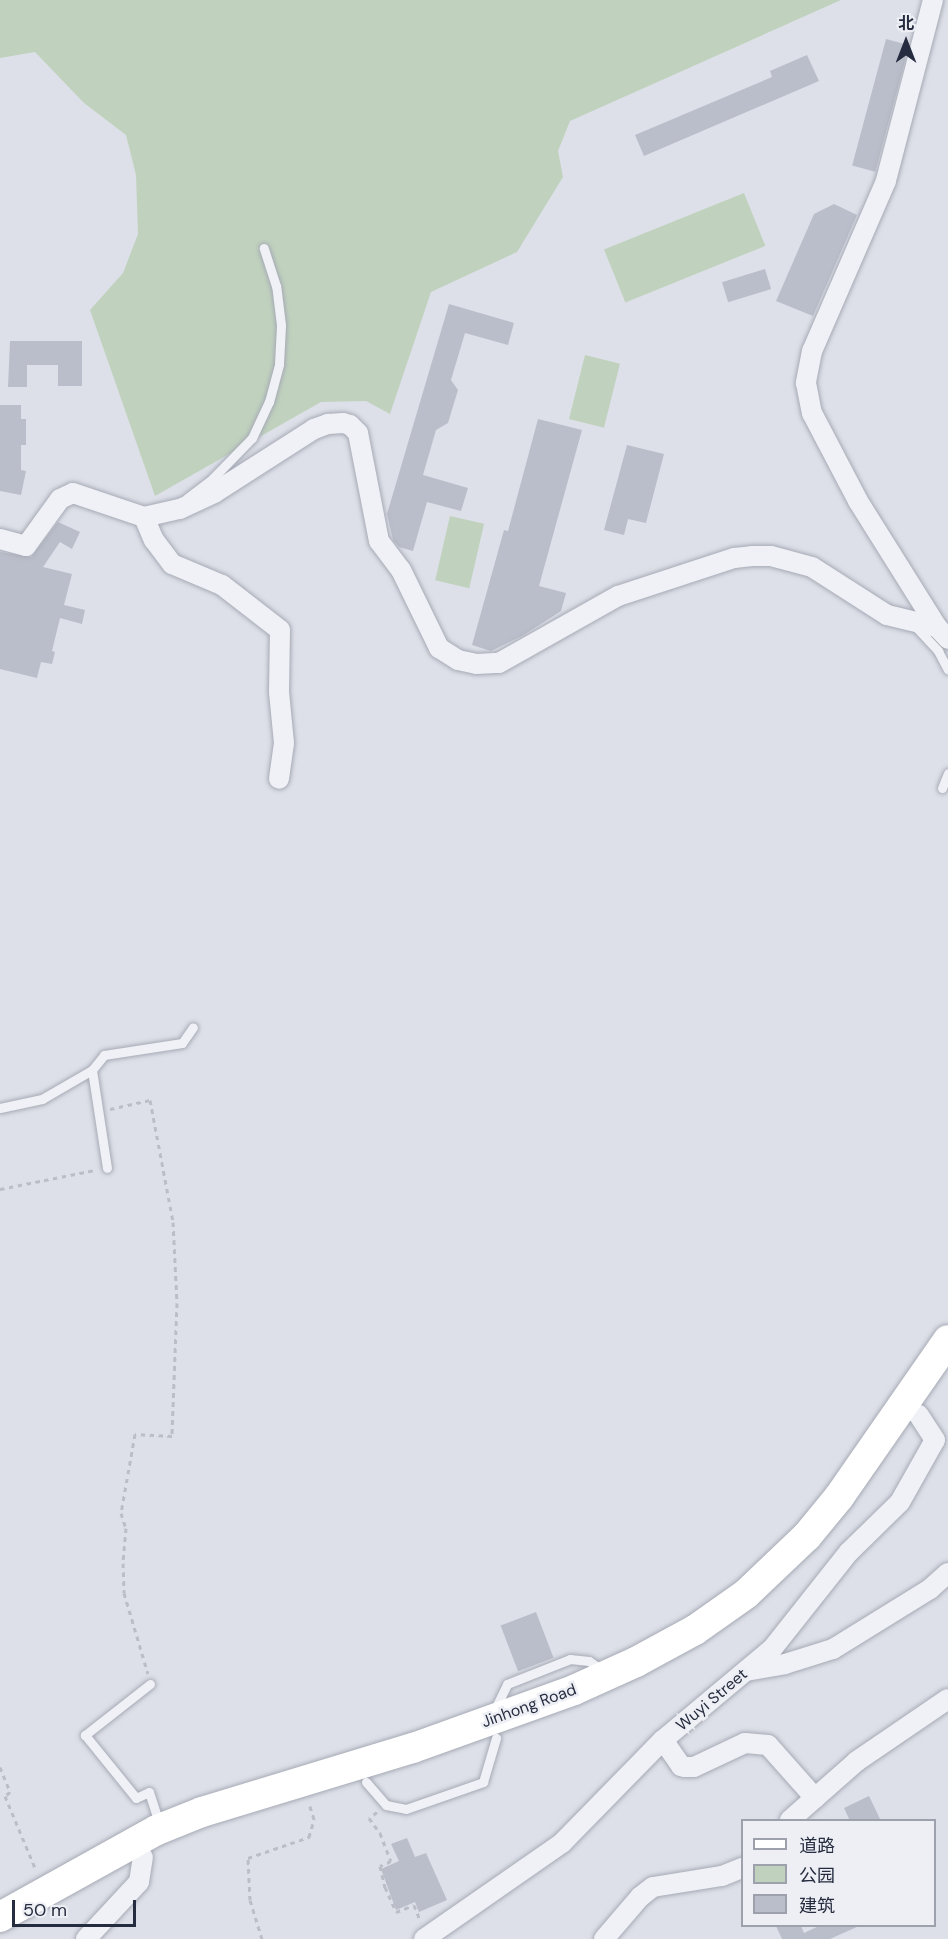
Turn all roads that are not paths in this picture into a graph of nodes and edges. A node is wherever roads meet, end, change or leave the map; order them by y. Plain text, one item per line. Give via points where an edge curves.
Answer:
1 (933, 0) edge
2 (264, 248) dead end
3 (153, 515) junction
4 (0, 539) edge
5 (907, 620) junction
6 (943, 633) edge
7 (948, 670) edge
8 (948, 773) edge
9 (279, 779) dead end
10 (942, 788) dead end
11 (193, 1028) dead end
12 (92, 1070) junction
13 (0, 1108) edge
14 (107, 1168) road end
15 (948, 1340) edge
16 (948, 1372) edge
17 (919, 1415) junction
18 (948, 1573) edge
19 (746, 1671) junction
20 (150, 1684) road end
21 (948, 1699) edge
22 (493, 1729) junction
23 (663, 1740) junction
24 (815, 1798) junction
25 (792, 1819) edge
26 (161, 1828) junction
27 (143, 1857) junction
28 (741, 1868) edge
29 (0, 1917) edge
30 (426, 1938) edge
31 (0, 1939) edge
32 (86, 1939) edge
33 (604, 1939) edge

1 - 6 street via 886,181 812,351 806,383 812,413 858,501
2 - 3 lane via 276,286 281,325 279,364 269,402 252,438 233,459 212,478
3 - 4 street via 73,493 60,499 26,546
3 - 5 street via 214,494 314,429 343,423 358,433 379,541 401,570 439,648 458,660 499,663 618,596 752,555 812,567 887,615
3 - 9 street via 154,540 172,564 222,585 280,630 279,692 284,743
5 - 6 street
5 - 7 lane via 929,639
8 - 10 lane
11 - 12 lane via 182,1043 104,1055
12 - 13 lane via 42,1099
12 - 14 lane
15 - 22 main road, Jinhong Road via 839,1497 790,1554 723,1612 666,1647
16 - 17 main road, Jinhong Road
17 - 19 street, Wuyi Street via 935,1440 900,1502 849,1552 772,1649
17 - 22 main road, Jinhong Road via 838,1529 758,1608 705,1645 645,1679 581,1707
18 - 19 street via 930,1589 833,1649 785,1665
19 - 23 street, Wuyi Street
20 - 26 lane via 85,1735 136,1798 149,1792
21 - 24 street via 857,1761
22 - 26 main road, Jinhong Road via 413,1748
22 - 27 main road, Jinhong Road via 366,1782 208,1830
23 - 24 street via 685,1767 694,1767 745,1743 768,1745
23 - 30 street, Wuyi Street via 562,1843
24 - 25 street
26 - 29 main road, Jinhong Road
27 - 31 main road, Jinhong Road
27 - 32 street via 139,1882
28 - 33 street via 722,1876 653,1887

